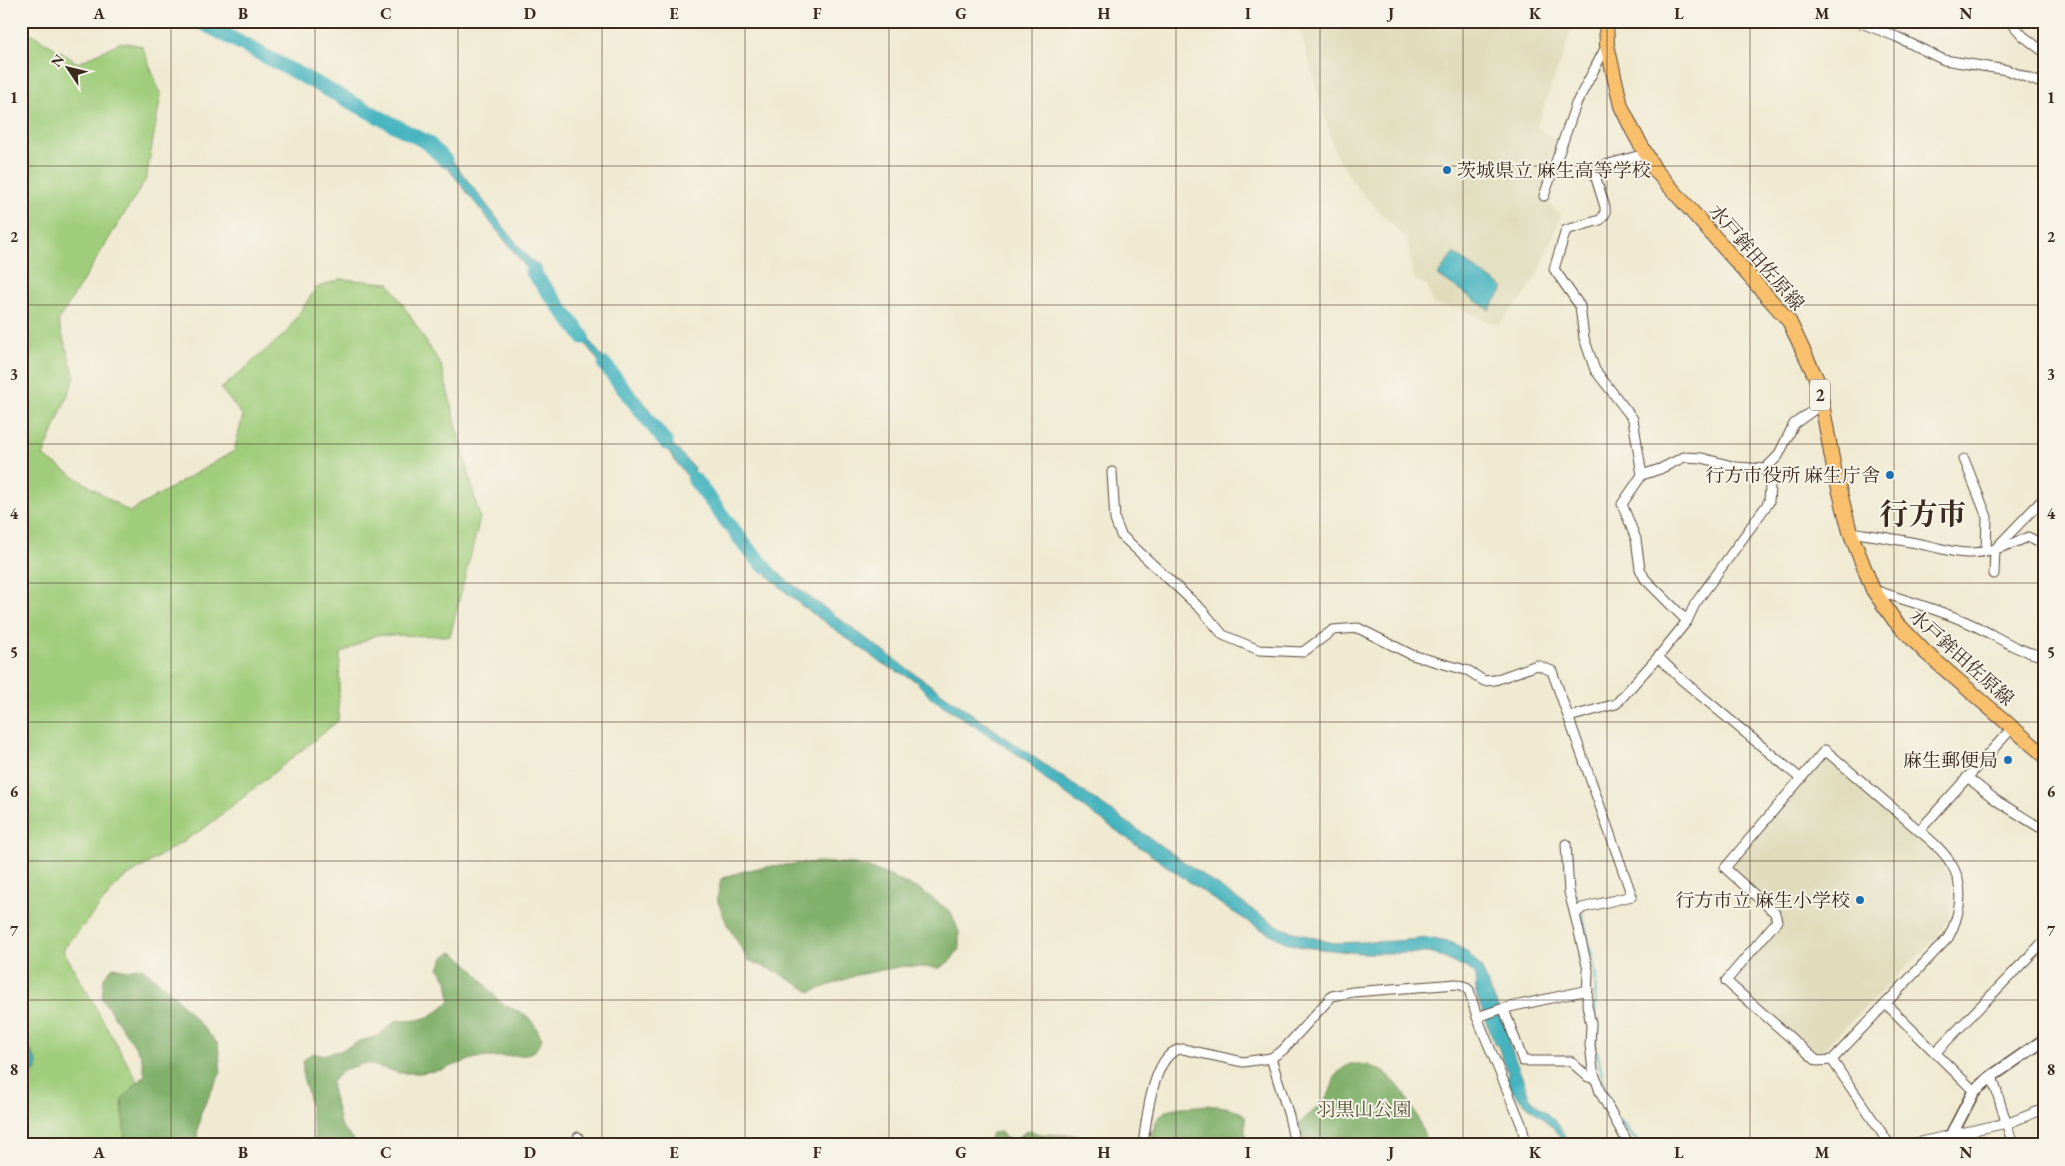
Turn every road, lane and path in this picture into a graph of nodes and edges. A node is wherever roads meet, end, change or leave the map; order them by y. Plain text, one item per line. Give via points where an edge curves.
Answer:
1 (1606, 21) edge
2 (1856, 21) edge
3 (2010, 21) edge
4 (1607, 45) junction
5 (2044, 52) edge
6 (2044, 84) edge
7 (1646, 152) junction
8 (1544, 196) dead end
9 (1822, 404) junction
10 (1964, 459) dead end
11 (1765, 468) junction
12 (1112, 472) dead end
13 (1642, 475) junction
14 (2044, 498) edge
15 (1850, 532) junction
16 (2044, 545) edge
17 (1991, 550) junction
18 (1994, 574) dead end
19 (1873, 590) junction
20 (1687, 621) junction
21 (2044, 656) edge
22 (1658, 658) junction
23 (1569, 717) junction
24 (2012, 728) junction
25 (2044, 755) edge
26 (1966, 777) junction
27 (1801, 779) junction
28 (2044, 827) edge
29 (1919, 831) junction
30 (1566, 844) dead end
31 (1575, 915) junction
32 (2044, 941) edge
33 (1588, 990) junction
34 (1886, 1004) junction
35 (1502, 1009) junction
36 (1479, 1017) junction
37 (2044, 1040) edge
38 (1936, 1052) junction
39 (1271, 1058) junction
40 (1832, 1060) junction
41 (1992, 1076) junction
42 (1596, 1079) junction
43 (1974, 1092) junction
44 (2044, 1109) edge
45 (2008, 1122) junction
46 (1949, 1140) edge
47 (1143, 1145) edge
48 (1295, 1145) edge
49 (1526, 1145) edge
50 (1629, 1145) edge
51 (1890, 1145) edge
52 (1906, 1145) edge
53 (2013, 1145) edge

1 - 4 main road, 水戸鉾田佐原線 / 2
2 - 6 street via 1944,60 2007,70
3 - 5 street
4 - 7 main road, 水戸鉾田佐原線 / 2 via 1621,106
4 - 8 street via 1576,104
7 - 9 main road, 水戸鉾田佐原線 / 2 via 1655,170 1790,321 1818,382
7 - 13 street via 1598,167 1595,174 1606,214 1600,220 1566,230 1554,269 1580,306 1584,338 1595,370 1633,419
9 - 11 street via 1794,424 1778,456
9 - 15 main road, 水戸鉾田佐原線 / 2
10 - 17 street via 1986,517
11 - 13 street via 1736,467 1684,457
11 - 20 street via 1770,486 1769,502 1695,604
12 - 23 street via 1115,520 1121,536 1202,610 1223,636 1259,650 1303,652 1333,630 1358,628 1412,655 1469,671 1484,681 1537,665 1552,671
13 - 20 street via 1622,504 1636,539 1640,569 1645,580
14 - 17 street
15 - 17 street via 1950,552
15 - 19 main road, 水戸鉾田佐原線 / 2
16 - 17 street via 2028,537
17 - 18 street
19 - 21 street via 1939,611 2020,650
19 - 24 main road, 水戸鉾田佐原線 / 2 via 1895,621 1925,652
20 - 22 street
22 - 23 street via 1616,704
22 - 27 street
23 - 31 street via 1632,896 1582,908
24 - 25 main road, 水戸鉾田佐原線 / 2
24 - 26 street
26 - 28 street via 1996,801
26 - 29 street
27 - 29 street via 1825,750
27 - 40 street via 1725,868 1775,913 1777,921 1726,982 1817,1061
29 - 34 street via 1954,868 1959,884 1958,916 1948,938
30 - 31 street via 1569,892
31 - 33 street via 1588,970
32 - 38 street
33 - 35 street
33 - 42 street via 1590,1045
34 - 38 street
34 - 40 street
35 - 36 street
35 - 42 street via 1524,1060 1570,1061 1588,1077
36 - 39 street via 1469,990 1461,985 1437,984 1337,994 1323,1004 1294,1039
36 - 49 street via 1522,1126
37 - 41 street
38 - 43 street
39 - 47 street via 1243,1062 1183,1049 1170,1052 1156,1080
39 - 48 street
40 - 51 street
41 - 43 street
41 - 45 street
42 - 50 street
43 - 46 street
44 - 45 street
45 - 46 street
45 - 53 street
46 - 52 street

